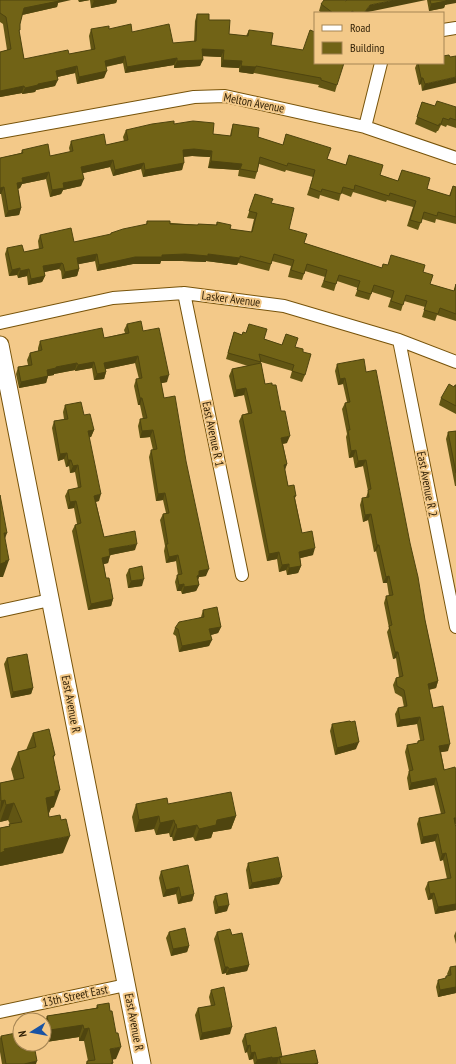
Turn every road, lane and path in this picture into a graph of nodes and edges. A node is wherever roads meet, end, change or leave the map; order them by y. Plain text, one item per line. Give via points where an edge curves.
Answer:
1 (456, 28) edge
2 (444, 30) edge
3 (381, 64) edge
4 (365, 127) junction
5 (0, 132) edge
6 (456, 158) edge
7 (184, 293) junction
8 (0, 323) edge
9 (398, 340) junction
10 (0, 345) edge
11 (456, 362) edge
12 (242, 575) dead end
13 (50, 600) junction
14 (0, 611) edge
15 (456, 627) edge
16 (126, 985) junction
17 (0, 1012) edge
18 (142, 1064) edge

1 - 2 street
3 - 4 street
4 - 5 street, Melton Avenue via 225,96 194,97
4 - 6 street, Melton Avenue
7 - 8 street, Lasker Avenue via 114,298
7 - 9 street, Lasker Avenue via 284,306
7 - 12 street, East Avenue R 1
9 - 11 street, Lasker Avenue
9 - 15 street, East Avenue R 2
10 - 13 main road, East Avenue R
13 - 14 street
13 - 16 main road, East Avenue R
16 - 17 street, 13th Street East
16 - 18 main road, East Avenue R

